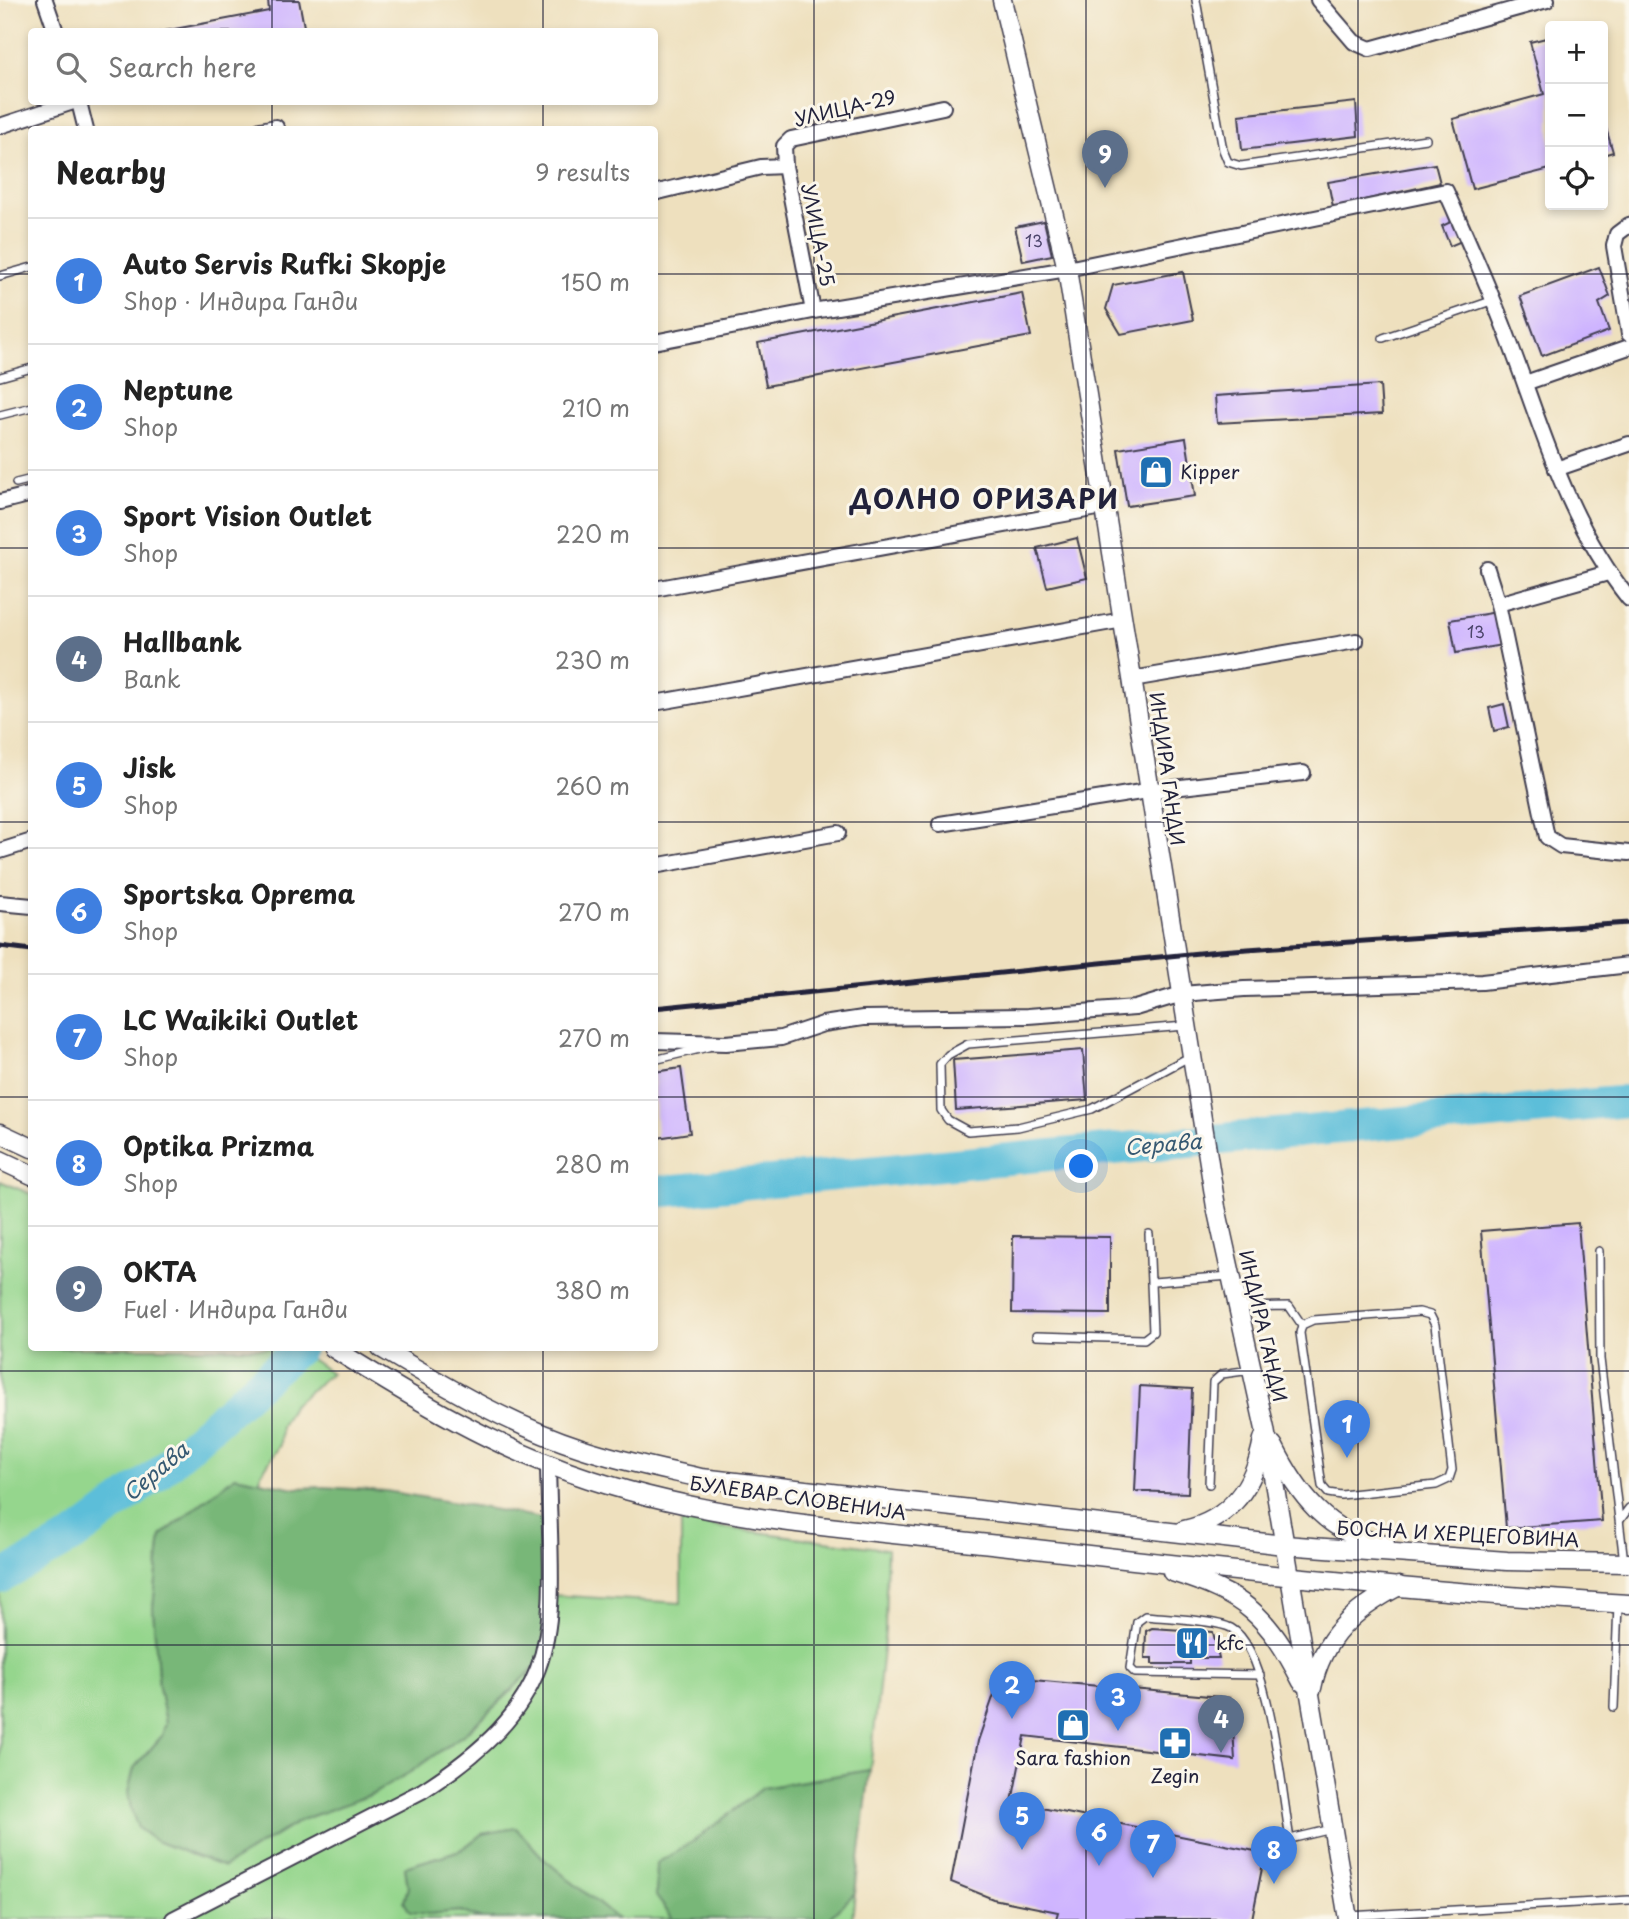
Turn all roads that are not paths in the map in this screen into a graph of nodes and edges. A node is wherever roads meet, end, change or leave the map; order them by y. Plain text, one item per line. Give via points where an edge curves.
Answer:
1 (45, 0) edge
2 (1002, 0) edge
3 (1196, 0) edge
4 (1318, 0) edge
5 (1547, 0) edge
6 (55, 28) edge
7 (64, 105) edge
8 (80, 105) edge
9 (943, 107) dead end
10 (0, 126) edge
11 (85, 126) edge
12 (1426, 139) dead end
13 (785, 166) junction
14 (658, 192) edge
15 (1629, 225) edge
16 (28, 268) edge
17 (1068, 269) junction
18 (0, 276) edge
19 (1494, 300) junction
20 (813, 311) junction
21 (1629, 334) edge
22 (1383, 338) dead end
23 (658, 341) edge
24 (1629, 347) edge
25 (28, 369) edge
26 (0, 377) edge
27 (1525, 383) junction
28 (28, 408) edge
29 (0, 415) edge
30 (1629, 444) edge
31 (1556, 469) junction
32 (28, 480) edge
33 (16, 483) dead end
34 (28, 495) edge
35 (0, 502) edge
36 (1103, 507) junction
37 (1487, 569) dead end
38 (1608, 573) junction
39 (658, 588) edge
40 (1629, 599) edge
41 (1498, 604) junction
42 (1123, 620) junction
43 (1356, 641) dead end
44 (1132, 679) junction
45 (658, 702) edge
46 (1303, 773) dead end
47 (1147, 790) junction
48 (940, 824) dead end
49 (838, 833) dead end
50 (28, 842) edge
51 (0, 851) edge
52 (1629, 853) edge
53 (658, 865) edge
54 (0, 903) edge
55 (28, 905) edge
56 (1629, 965) edge
57 (1182, 994) junction
58 (1187, 1026) junction
59 (658, 1041) edge
60 (726, 1043) junction
61 (1191, 1055) junction
62 (658, 1059) edge
63 (0, 1133) edge
64 (28, 1146) edge
65 (0, 1160) edge
66 (28, 1173) edge
67 (1149, 1234) dead end
68 (1599, 1251) dead end
69 (1231, 1276) junction
70 (1153, 1282) junction
71 (1238, 1307) junction
72 (1302, 1325) junction
73 (1036, 1336) dead end
74 (338, 1351) edge
75 (386, 1351) edge
76 (1252, 1370) junction
77 (1265, 1429) junction
78 (548, 1465) junction
79 (1209, 1484) dead end
80 (1629, 1508) edge
81 (1620, 1520) junction
82 (1170, 1532) junction
83 (1284, 1545) junction
84 (1444, 1557) junction
85 (1135, 1561) junction
86 (1626, 1562) edge
87 (1290, 1577) junction
88 (1399, 1586) junction
89 (1624, 1603) edge
90 (1260, 1675) junction
91 (1310, 1697) junction
92 (1614, 1707) dead end
93 (1333, 1829) junction
94 (1629, 1900) edge
95 (1347, 1917) edge
96 (173, 1919) edge

1 - 6 street
2 - 17 street, ИНДИРА ГАНДИ
3 - 12 lane via 1228,162 1241,166
4 - 5 street via 1354,42 1370,49
7 - 10 street
8 - 11 street
9 - 13 street, УЛИЦА-29 via 791,139 784,146
13 - 14 street via 761,167
13 - 20 street, УЛИЦА-25
15 - 21 street via 1617,234 1614,246
16 - 18 lane
17 - 19 street via 1446,191
17 - 20 street
17 - 36 street, ИНДИРА ГАНДИ
19 - 22 lane
19 - 27 street
20 - 23 street
24 - 27 street
25 - 26 lane
27 - 31 street
28 - 29 lane
30 - 31 street
31 - 38 street via 1575,516
32 - 33 lane
34 - 35 street
36 - 39 street
36 - 42 street, ИНДИРА ГАНДИ
37 - 41 street
38 - 40 street
38 - 41 street
41 - 52 street via 1547,836 1561,845
42 - 44 street, ИНДИРА ГАНДИ
42 - 45 street
43 - 44 street
44 - 47 street, ИНДИРА ГАНДИ
46 - 47 street
47 - 48 street
47 - 57 street, ИНДИРА ГАНДИ
49 - 53 street
50 - 51 street
54 - 55 street
56 - 57 street via 1482,982 1314,985
57 - 58 street, ИНДИРА ГАНДИ
57 - 60 street via 1135,1008 1028,1016 863,1018 823,1024 781,1038
58 - 61 street, ИНДИРА ГАНДИ
58 - 61 lane via 968,1044 940,1064 941,1110 948,1120 968,1131 1018,1127 1093,1109
59 - 60 street
60 - 62 lane
61 - 69 street, ИНДИРА ГАНДИ
63 - 64 street
65 - 66 street
67 - 70 lane
68 - 81 lane via 1600,1359
69 - 70 lane
69 - 71 street, ИНДИРА ГАНДИ
70 - 73 lane via 1155,1322 1153,1332 1144,1339
71 - 72 lane via 1289,1306
71 - 76 street, ИНДИРА ГАНДИ
72 - 72 lane via 1313,1320 1430,1315 1452,1470 1448,1479 1422,1486 1328,1493 1322,1486
74 - 78 street, БУЛЕВАР СЛОВЕНИЈА via 460,1423
75 - 82 street, БУЛЕВАР СЛОВЕНИЈА via 474,1403 547,1436 612,1458 701,1478
76 - 77 street, ИНДИРА ГАНДИ
76 - 79 lane via 1222,1374 1213,1381
77 - 82 street via 1247,1488 1227,1511 1200,1527
77 - 83 street, ИНДИРА ГАНДИ
77 - 84 street via 1300,1493 1344,1532
78 - 85 street, БУЛЕВАР СЛОВЕНИЈА via 637,1493 746,1514
78 - 96 street via 548,1634 533,1684 506,1724 454,1770 422,1791
80 - 81 lane
81 - 86 lane
82 - 83 street, БУЛЕВАР СЛОВЕНИЈА
83 - 84 street, БОСНА И ХЕРЦЕГОВИНА
83 - 87 street, ИНДИРА ГАНДИ
84 - 86 street, БОСНА И ХЕРЦЕГОВИНА
85 - 87 street, БУЛЕВАР СЛОВЕНИЈА
85 - 91 street via 1213,1585 1245,1602 1273,1630
87 - 88 street
87 - 91 street, ИНДИРА ГАНДИ
88 - 89 street
88 - 91 street via 1345,1621 1315,1669
89 - 92 lane
90 - 90 lane via 1241,1637 1227,1626 1145,1616 1137,1622 1130,1668 1135,1673
90 - 93 lane via 1290,1839
91 - 93 street, ИНДИРА ГАНДИ
93 - 95 street, ИНДИРА ГАНДИ
94 - 95 lane

